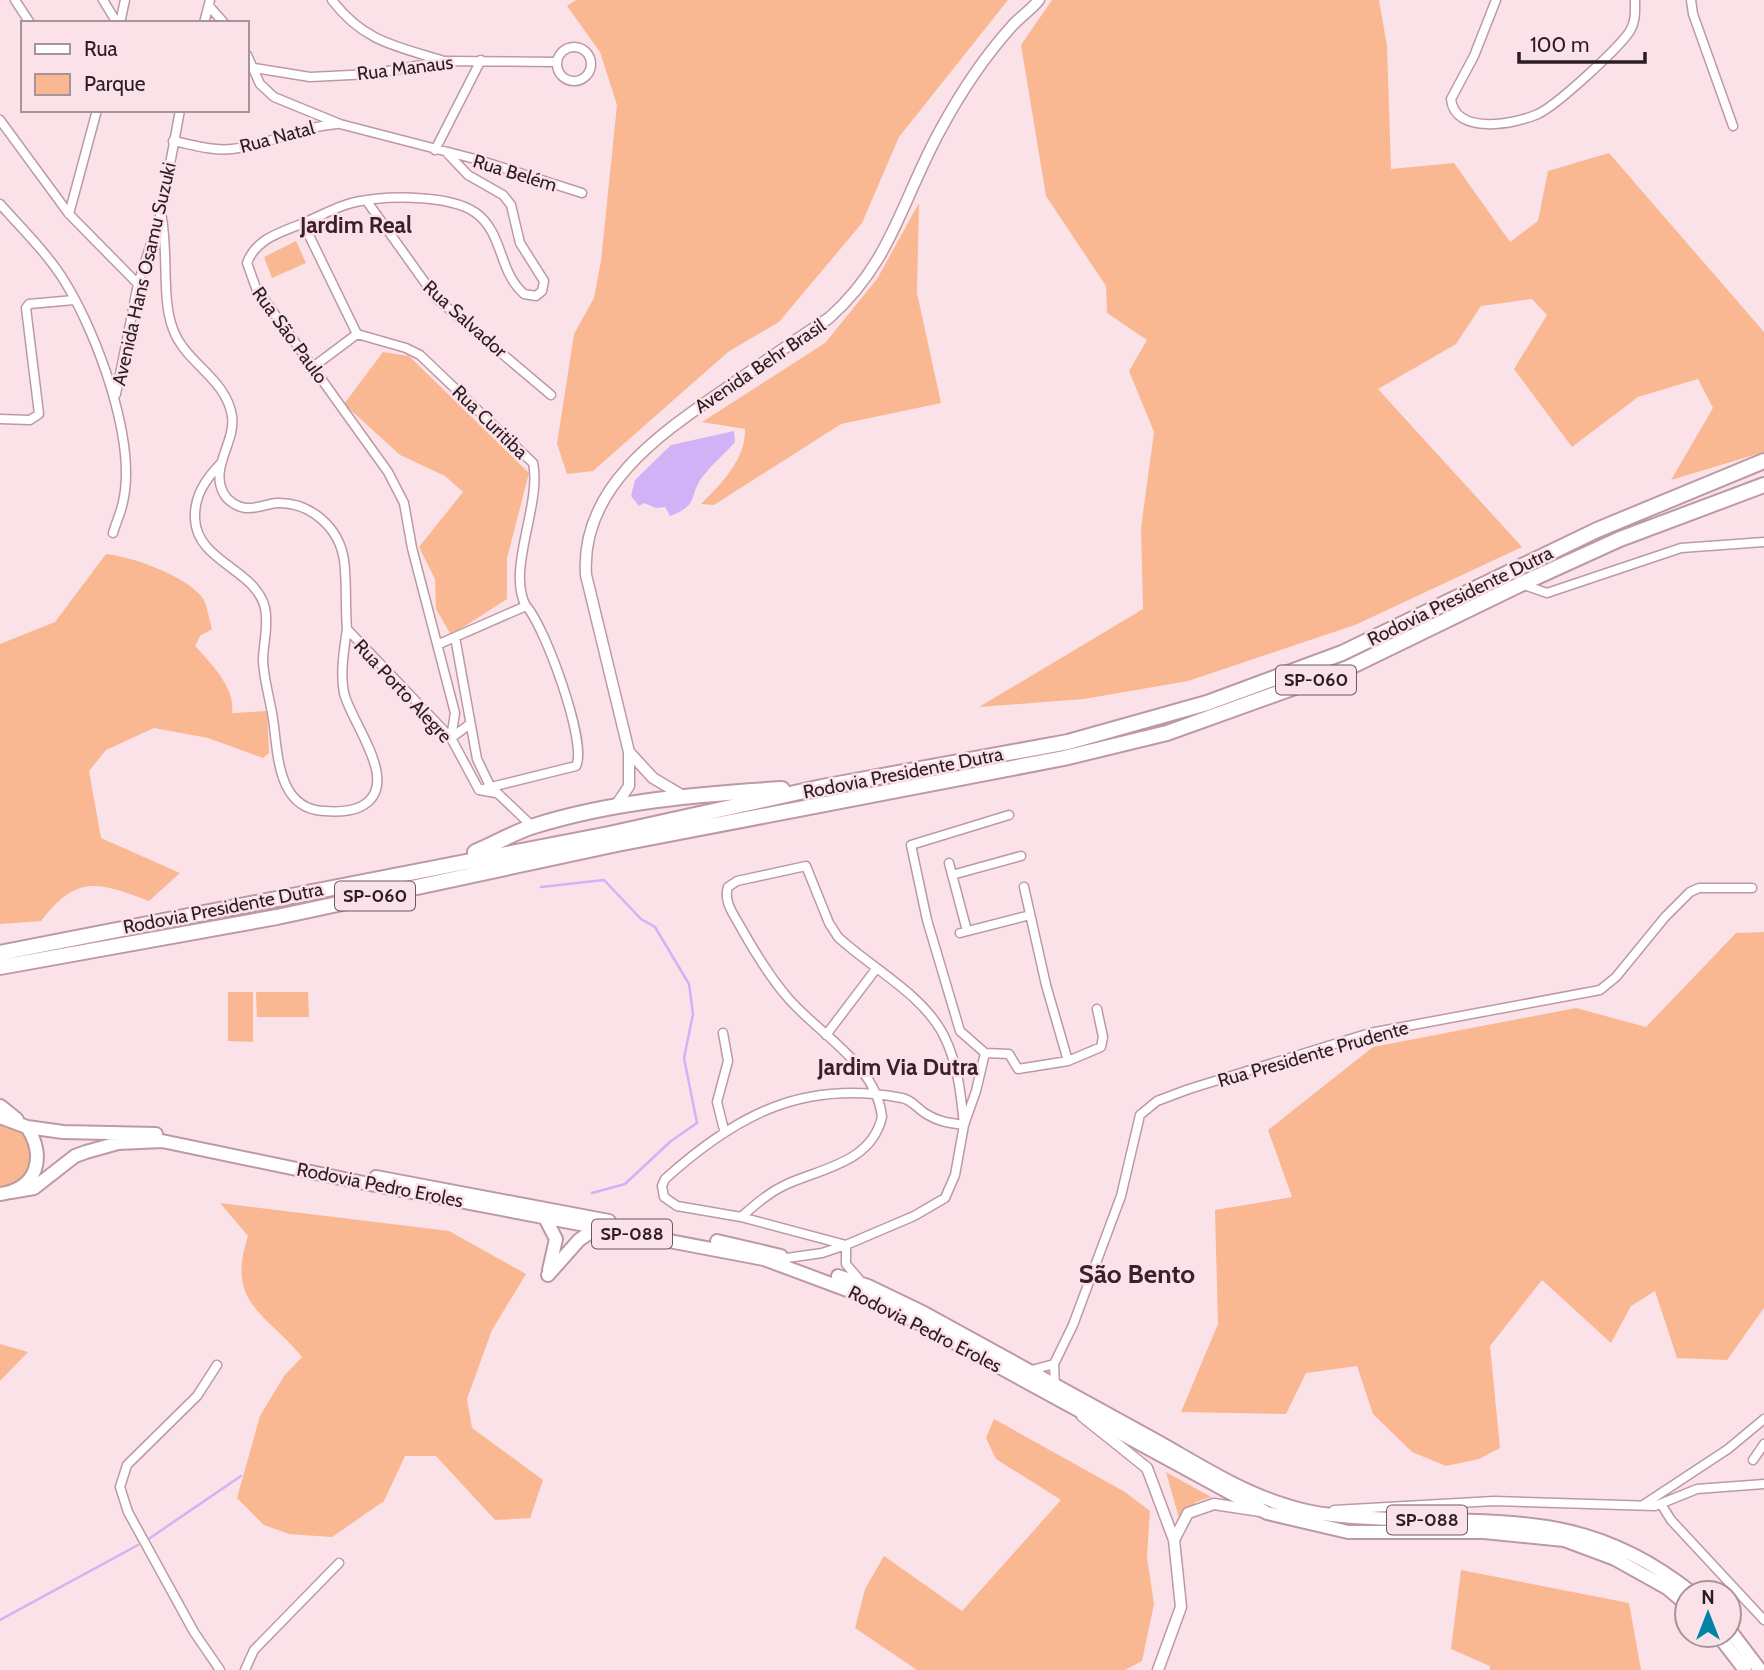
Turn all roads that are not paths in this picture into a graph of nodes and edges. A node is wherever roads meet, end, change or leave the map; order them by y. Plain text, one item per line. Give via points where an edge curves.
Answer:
1 (15, 0) edge
2 (103, 0) edge
3 (125, 0) edge
4 (332, 0) edge
5 (1039, 0) edge
6 (1496, 0) edge
7 (1635, 0) edge
8 (1691, 0) edge
9 (209, 3) edge
10 (29, 21) edge
11 (117, 21) edge
12 (119, 21) edge
13 (204, 21) edge
14 (222, 21) edge
15 (248, 57) edge
16 (481, 60) junction
17 (444, 61) junction
18 (557, 62) junction
19 (254, 68) junction
20 (180, 112) edge
21 (96, 114) edge
22 (0, 120) edge
23 (340, 124) junction
24 (1733, 126) dead end
25 (173, 141) junction
26 (435, 150) junction
27 (448, 154) junction
28 (582, 193) dead end
29 (366, 200) junction
30 (0, 204) edge
31 (161, 213) junction
32 (69, 214) junction
33 (303, 223) junction
34 (138, 284) junction
35 (74, 300) junction
36 (357, 334) junction
37 (313, 367) junction
38 (551, 395) dead end
39 (116, 397) junction
40 (0, 419) edge
41 (1764, 461) edge
42 (221, 463) junction
43 (1764, 485) edge
44 (113, 533) dead end
45 (1764, 542) edge
46 (1521, 583) junction
47 (526, 606) junction
48 (347, 629) junction
49 (455, 637) junction
50 (439, 644) junction
51 (470, 724) junction
52 (451, 738) junction
53 (629, 752) junction
54 (822, 787) junction
55 (493, 790) junction
56 (685, 797) junction
57 (615, 807) junction
58 (1009, 815) dead end
59 (532, 826) junction
60 (1021, 856) dead end
61 (950, 863) dead end
62 (444, 865) junction
63 (953, 874) junction
64 (1024, 887) dead end
65 (1752, 888) dead end
66 (1030, 915) junction
67 (0, 953) edge
68 (0, 967) edge
69 (876, 969) junction
70 (1097, 1009) dead end
71 (723, 1033) dead end
72 (825, 1035) junction
73 (985, 1053) junction
74 (1068, 1062) junction
75 (876, 1094) junction
76 (0, 1107) edge
77 (0, 1117) edge
78 (21, 1124) junction
79 (964, 1125) junction
80 (724, 1130) junction
81 (6, 1193) edge
82 (741, 1217) junction
83 (545, 1218) junction
84 (598, 1227) junction
85 (846, 1245) junction
86 (787, 1258) junction
87 (868, 1286) junction
88 (217, 1364) dead end
89 (1054, 1364) junction
90 (1028, 1371) junction
91 (1055, 1386) junction
92 (1074, 1408) junction
93 (1764, 1419) edge
94 (1764, 1444) edge
95 (1753, 1460) dead end
96 (1764, 1484) edge
97 (1661, 1504) junction
98 (1287, 1506) junction
99 (1640, 1506) junction
100 (1267, 1513) junction
101 (1174, 1540) junction
102 (339, 1563) dead end
103 (1673, 1580) edge
104 (1673, 1593) edge
105 (1764, 1620) edge
106 (1743, 1648) edge
107 (1729, 1649) edge
108 (219, 1670) edge
109 (245, 1670) edge
110 (1158, 1670) edge
111 (1745, 1670) edge
112 (1760, 1670) edge

1 - 10 street
2 - 11 street
3 - 12 street
4 - 17 street via 365,33 382,43
5 - 53 street, Avenida Behr Brasil via 995,46 943,125 874,270 851,298 646,446 597,512 585,553 586,575
6 - 7 street via 1451,99 1461,118 1474,124 1529,117 1547,108 1617,47 1635,19
8 - 24 street
9 - 13 street
9 - 14 street
15 - 19 street, Rua São Paulo
16 - 17 street, Rua Manaus
16 - 18 street, Rua Manaus
16 - 26 street
17 - 19 street, Rua Manaus via 370,74 310,77
18 - 18 street via 563,77 574,81 585,77 590,67 589,56 576,47 561,52
19 - 23 street, Rua São Paulo via 268,94
20 - 25 street, Avenida Hans Osamu Suzuki
21 - 32 street
22 - 32 street
23 - 25 street, Rua Natal via 296,130 236,149
23 - 26 street, Rua São Paulo
25 - 31 street, Avenida Hans Osamu Suzuki
26 - 27 street, Rua São Paulo
27 - 28 street, Rua Belém
27 - 29 street, Rua São Paulo via 468,175 503,195 511,205 520,243 544,281 536,296 524,294 508,275 494,231 473,211 428,200
29 - 33 street, Rua São Paulo
29 - 38 street, Rua Salvador via 436,298
30 - 35 street via 56,268
31 - 34 street, Avenida Hans Osamu Suzuki
31 - 42 street, Rua Porto Alegre via 171,326 186,352 221,388 232,415
32 - 34 street
33 - 36 street
33 - 37 street, Rua São Paulo via 259,243 247,263 251,281
34 - 39 street, Avenida Hans Osamu Suzuki
35 - 39 street via 93,335
35 - 40 street via 29,304 26,316 39,414 30,420
36 - 37 street
36 - 47 street, Rua Curitiba via 420,355 533,463 535,485 523,552 521,597
37 - 50 street, Rua São Paulo via 388,472 404,503
39 - 44 street via 125,482
41 - 54 highway, Rodovia Presidente Dutra / SP-060 via 1597,530 1342,653 1265,684 1068,742
42 - 48 street, Rua Porto Alegre via 221,487 236,505 290,504 326,523 344,559
42 - 48 street via 197,497 196,528 206,545 255,588 264,604 264,677 282,778 299,804 318,811 359,808 377,788 376,766 343,687
43 - 46 highway, Rodovia Presidente Dutra / SP-060 via 1620,539
45 - 46 street via 1681,548 1547,593
46 - 68 highway, Rodovia Presidente Dutra / SP-060 via 1348,668 1167,733 1065,758 617,844 277,917
47 - 49 street
47 - 55 street via 545,638 580,760 571,769
48 - 52 street, Rua Porto Alegre
49 - 50 street
49 - 51 street
50 - 52 street, Rua São Paulo via 455,713
51 - 52 street
51 - 55 street via 477,759
52 - 55 street, Rua Porto Alegre via 479,790
53 - 56 street via 653,778
53 - 57 street via 629,786
54 - 56 highway
54 - 62 highway, Rodovia Presidente Dutra / SP-060
55 - 59 street
56 - 57 highway
57 - 59 highway
58 - 73 street via 911,845 927,920 960,1031
59 - 62 highway
60 - 63 street
61 - 63 street
62 - 67 highway, Rodovia Presidente Dutra / SP-060
63 - 66 street via 963,932
64 - 66 street
65 - 89 street, Rua Presidente Prudente via 1690,892 1600,990 1370,1033 1149,1105 1140,1115 1121,1196
66 - 74 street
69 - 72 street
69 - 72 street via 838,937 804,865 737,881 729,887 729,907 776,984
69 - 79 street via 931,1015 944,1035 960,1084
70 - 74 street via 1101,1047
71 - 80 street via 728,1061 717,1101
72 - 75 street via 866,1075
73 - 74 street via 1009,1054 1018,1069
73 - 79 street
75 - 79 street via 907,1099 937,1120
75 - 80 street via 804,1097 762,1110
75 - 82 street via 882,1116 867,1148 784,1186
76 - 78 highway
77 - 78 highway, Rodovia Pedro Eroles / SP-088
78 - 81 highway, Rodovia Pedro Eroles / SP-088 via 38,1149 38,1160 30,1180
78 - 86 highway, Rodovia Pedro Eroles / SP-088 via 62,1132 184,1138
79 - 85 street via 955,1175 944,1198
80 - 82 street via 665,1179 662,1193 677,1206
81 - 83 highway, Rodovia Pedro Eroles / SP-088 via 34,1188 86,1152 118,1143 162,1141
82 - 85 street
83 - 84 highway, Rodovia Pedro Eroles / SP-088
83 - 84 highway via 556,1239 548,1275 579,1240
84 - 92 highway, Rodovia Pedro Eroles / SP-088 via 764,1259 858,1292
85 - 86 street
85 - 87 street via 846,1264 852,1275
86 - 87 highway, Rodovia Pedro Eroles / SP-088
87 - 90 highway, Rodovia Pedro Eroles / SP-088
88 - 108 street via 197,1396 127,1465 120,1488 128,1512
89 - 90 street
89 - 91 street, Rua Presidente Prudente
90 - 91 highway, Rodovia Pedro Eroles / SP-088
91 - 98 highway, Rodovia Pedro Eroles / SP-088 via 1225,1479
92 - 100 highway, Rodovia Pedro Eroles / SP-088
92 - 101 street via 1147,1468
93 - 99 street via 1728,1449
94 - 95 street
96 - 97 street via 1697,1489
97 - 99 street
97 - 105 street
98 - 99 street via 1339,1510 1494,1500
98 - 103 highway, Rodovia Pedro Eroles / SP-088 via 1350,1517 1562,1528 1640,1558
100 - 101 street via 1207,1505 1188,1513
100 - 104 highway, Rodovia Pedro Eroles / SP-088 via 1348,1532 1493,1532 1563,1540 1615,1559
101 - 110 street via 1181,1607
102 - 109 street via 254,1650
106 - 112 highway
107 - 111 highway

